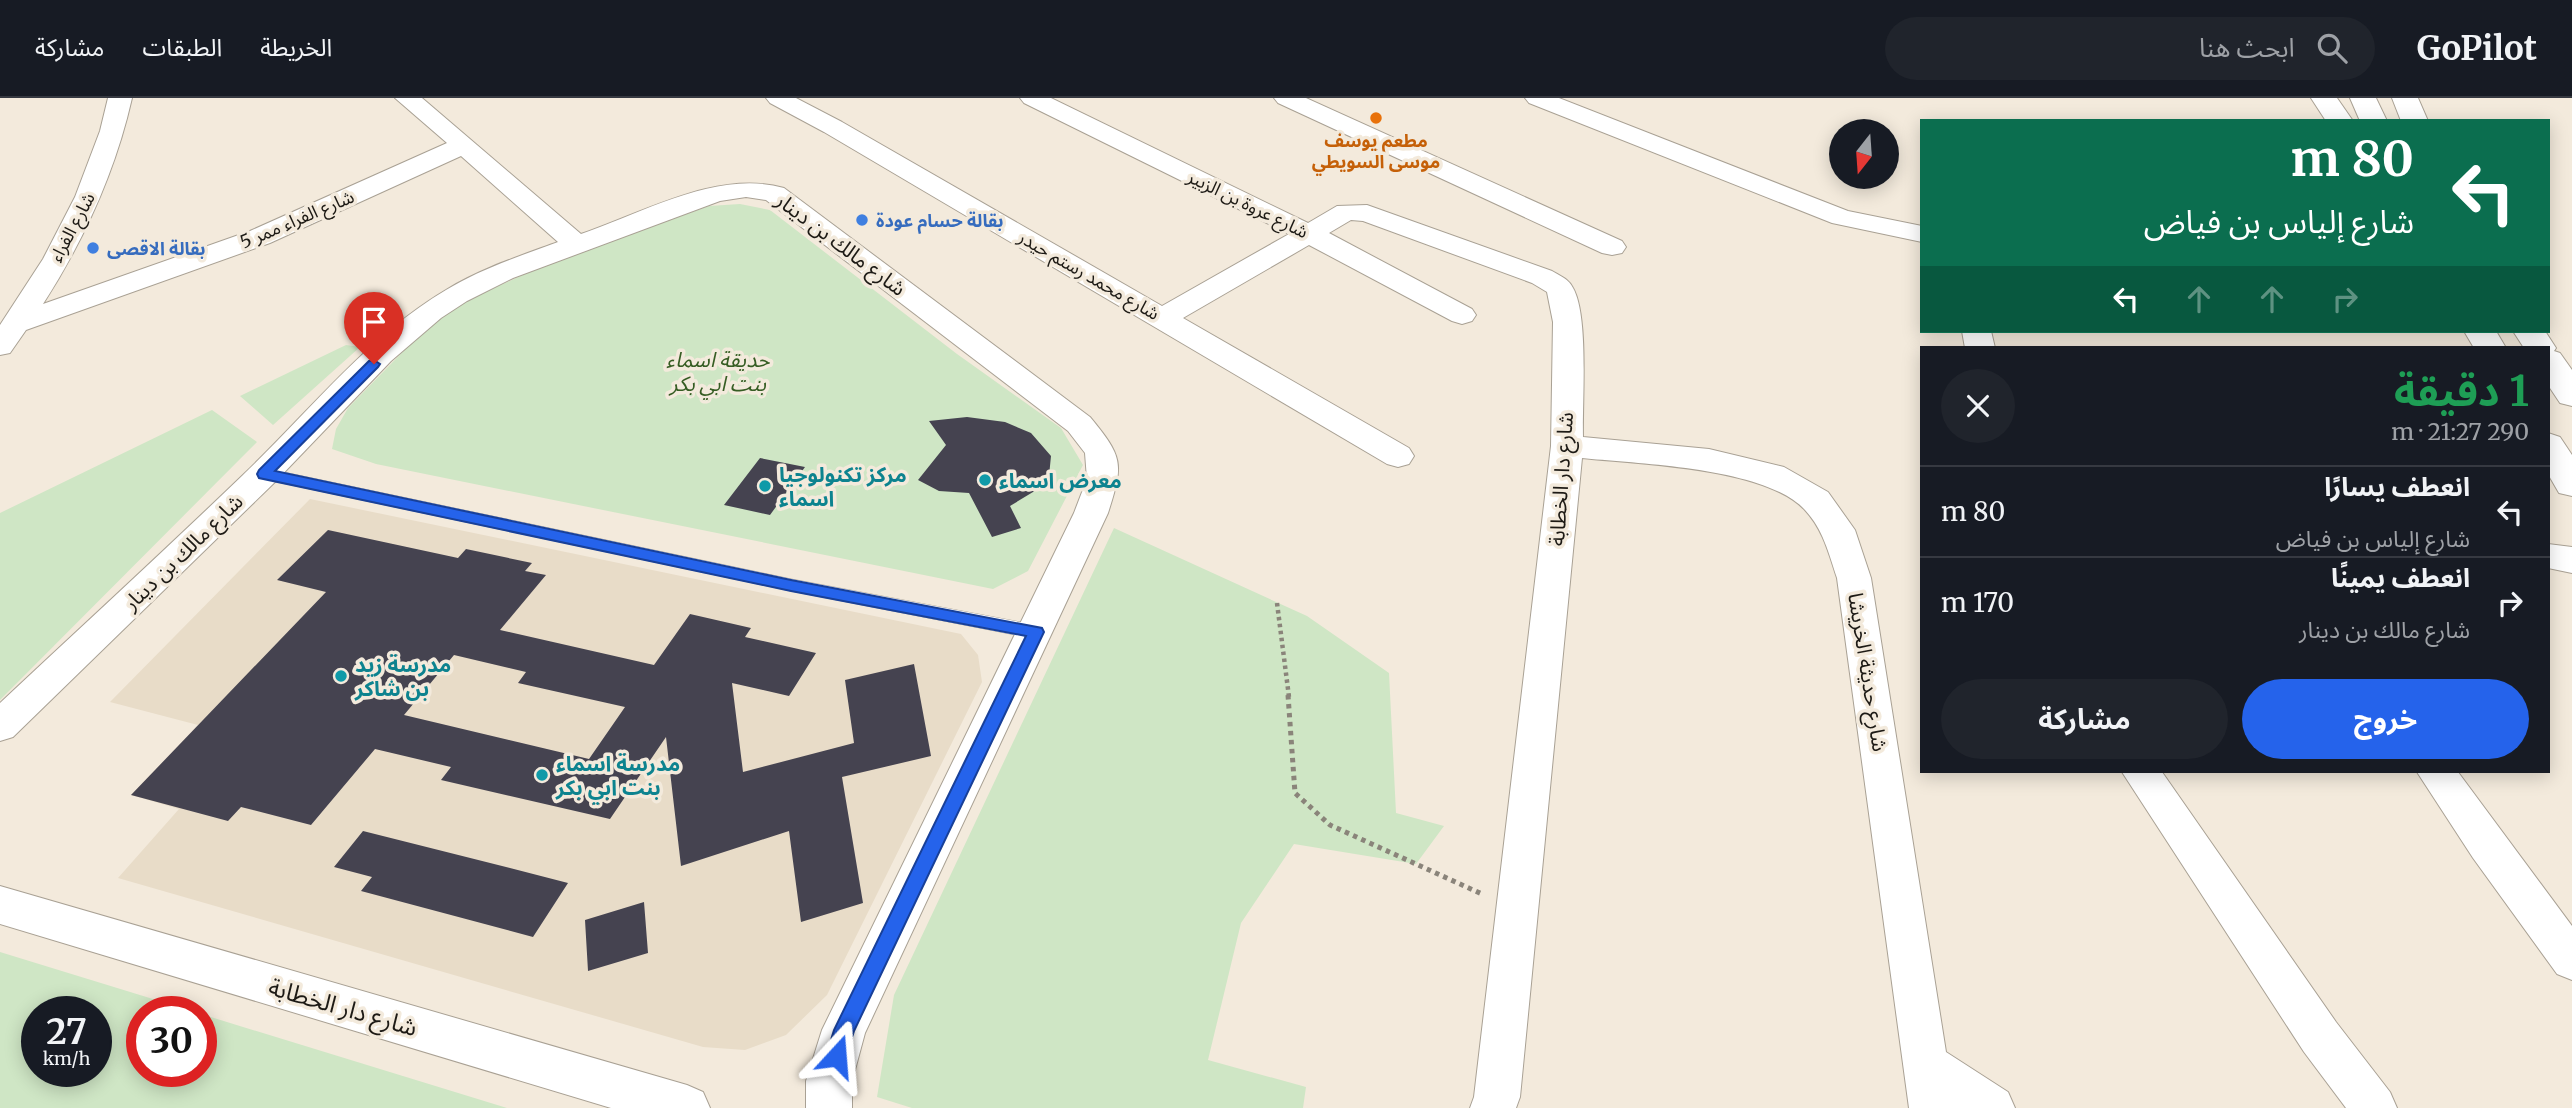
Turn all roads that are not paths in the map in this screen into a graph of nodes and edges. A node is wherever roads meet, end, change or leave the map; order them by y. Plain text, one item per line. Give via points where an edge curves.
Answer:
1 (120, 98) edge
2 (407, 98) edge
3 (778, 98) edge
4 (1032, 98) edge
5 (1286, 98) edge
6 (1537, 98) edge
7 (2324, 98) edge
8 (2330, 98) edge
9 (2363, 98) edge
10 (2404, 98) edge
11 (2340, 119) edge
12 (2340, 119) edge
13 (2373, 119) edge
14 (2414, 119) edge
15 (464, 145) junction
16 (1309, 234) junction
17 (1920, 234) edge
18 (578, 246) junction
19 (1612, 247) dead end
20 (1462, 316) dead end
21 (1163, 318) junction
22 (17, 323) junction
23 (0, 346) edge
24 (2550, 363) edge
25 (2572, 395) edge
26 (1567, 446) junction
27 (2550, 447) edge
28 (1398, 456) dead end
29 (264, 474) junction
30 (2572, 484) edge
31 (2550, 556) edge
32 (2572, 560) edge
33 (1036, 632) junction
34 (0, 726) edge
35 (2142, 773) edge
36 (2437, 773) edge
37 (0, 905) edge
38 (2572, 960) edge
39 (1930, 1087) edge
40 (687, 1108) edge
41 (828, 1108) edge
42 (1493, 1108) edge
43 (1992, 1108) edge
44 (2374, 1108) edge

1 - 22 street, شارع الفراء via 113,135 90,195
2 - 15 street
3 - 21 street, شارع محمد رستم حيدر
4 - 16 street, شارع عروة بن الزبير
5 - 19 street
6 - 17 street via 1841,217
7 - 11 highway
8 - 12 highway
9 - 13 highway
10 - 14 highway
15 - 18 street
15 - 22 street, شارع الفراء ممر 5 via 260,237
16 - 20 street, شارع عروة بن الزبير
16 - 21 street, شارع دار الخطابة
16 - 26 street, شارع دار الخطابة via 1346,212 1367,212 1559,287 1567,322
18 - 29 street, شارع مالك بن دينار via 497,276 424,318
18 - 33 street, شارع مالك بن دينار via 731,191 765,189 1079,424 1101,451 1103,479
21 - 28 street, شارع محمد رستم حيدر
22 - 23 street, شارع الفراء
24 - 25 highway
26 - 39 street, شارع حديثة الخريشا via 1709,460 1773,475 1816,500 1838,530 1854,578
26 - 42 street, شارع دار الخطابة
27 - 30 highway
29 - 33 lane via 791,586
29 - 34 street, شارع مالك بن دينار
31 - 32 street
33 - 41 street, شارع مالك بن دينار via 844,1030 829,1081
35 - 44 street via 2320,1037
36 - 38 street
37 - 40 street, شارع دار الخطابة
39 - 43 street

